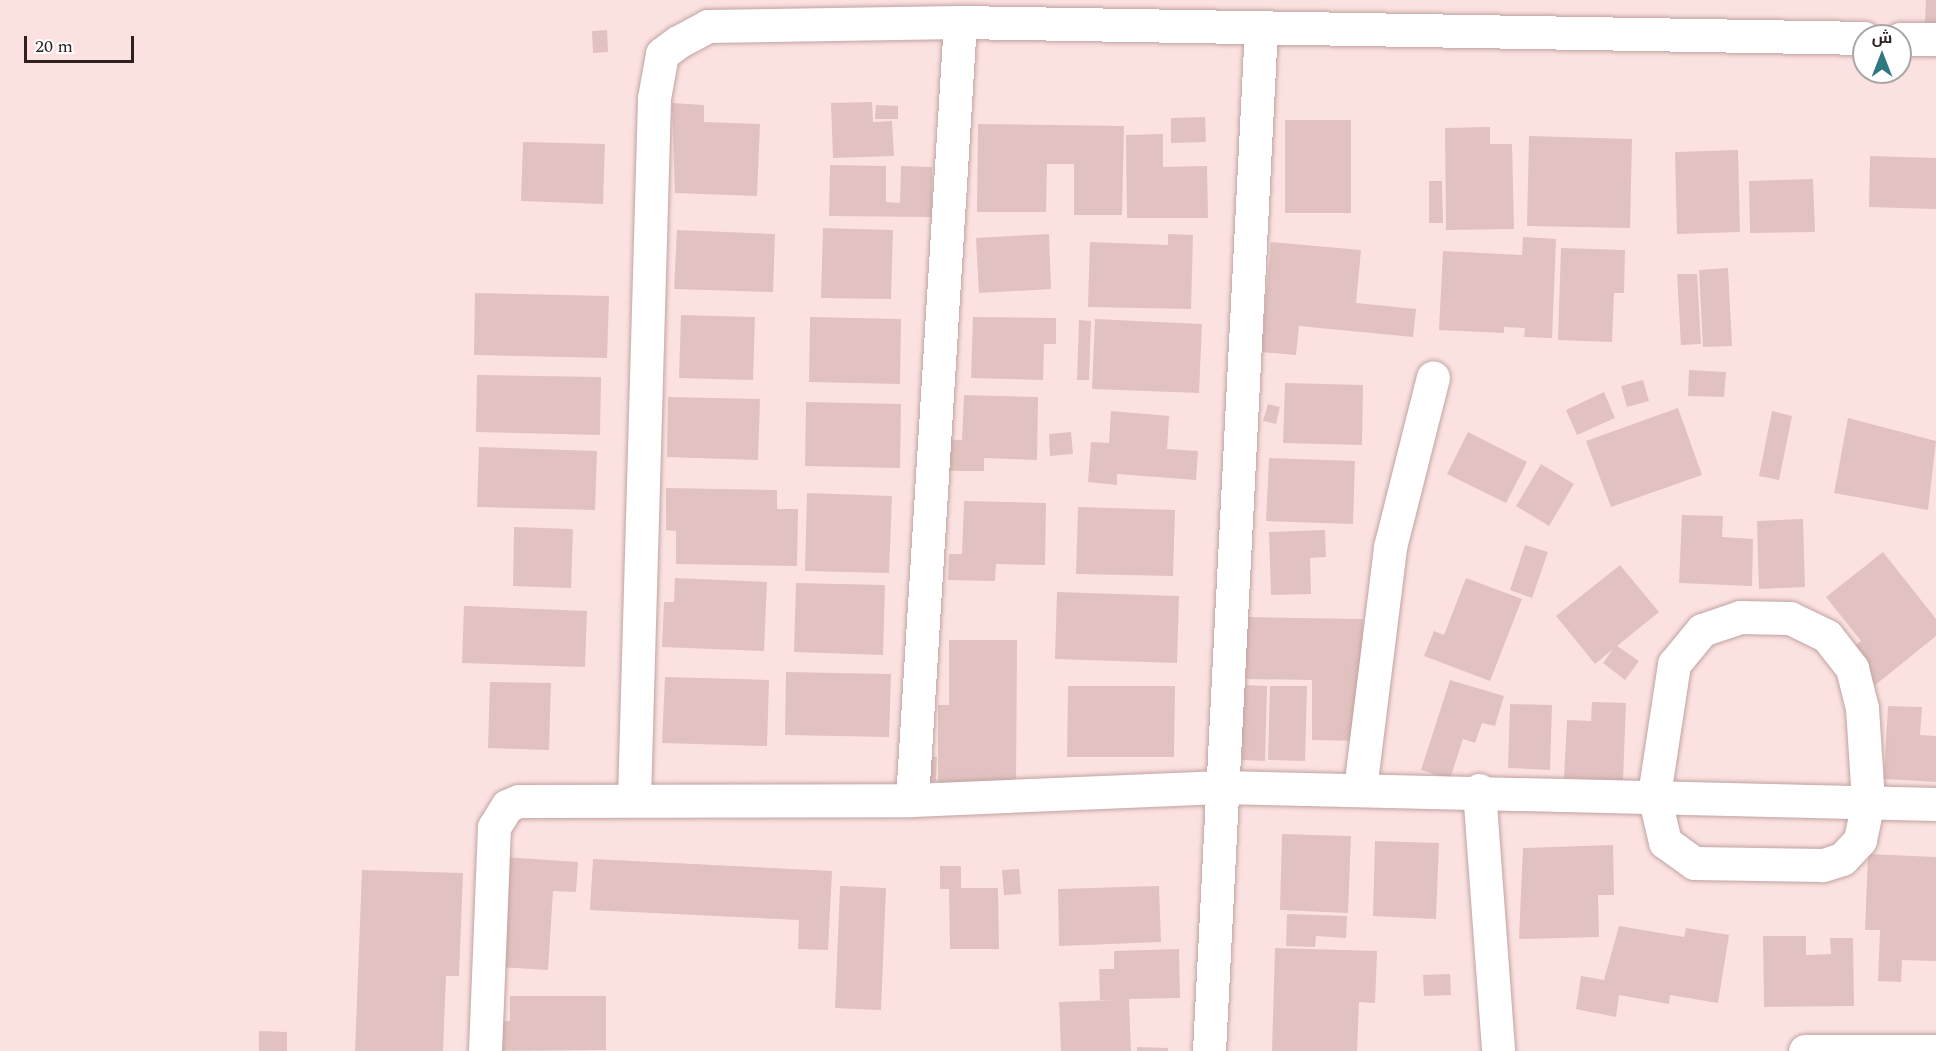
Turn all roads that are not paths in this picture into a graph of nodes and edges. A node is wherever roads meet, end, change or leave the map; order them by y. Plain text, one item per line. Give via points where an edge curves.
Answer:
1 (960, 22) junction
2 (1261, 29) junction
3 (1852, 38) edge
4 (1912, 39) edge
5 (1936, 39) edge
6 (1433, 377) dead end
7 (1222, 787) junction
8 (1360, 789) junction
9 (1479, 790) junction
10 (1654, 795) junction
11 (634, 798) junction
12 (912, 800) junction
13 (1868, 802) junction
14 (1936, 804) edge
15 (485, 1051) edge
16 (1209, 1051) edge
17 (1498, 1051) edge
18 (1805, 1051) edge
19 (1936, 1051) edge

1 - 2 street
1 - 11 street via 708,26 662,54 653,110
1 - 12 street
2 - 3 street
2 - 7 street
4 - 5 street
6 - 8 street via 1390,547
7 - 8 street
7 - 12 street
7 - 16 street
8 - 9 street
9 - 10 street
9 - 17 street
10 - 13 street
10 - 13 street via 1665,842 1694,863 1823,865 1842,860 1860,840
10 - 13 street via 1674,664 1702,630 1740,617 1790,618 1827,636 1852,668 1862,708
11 - 12 street
11 - 15 street via 519,801 499,814
13 - 14 street
18 - 19 street

